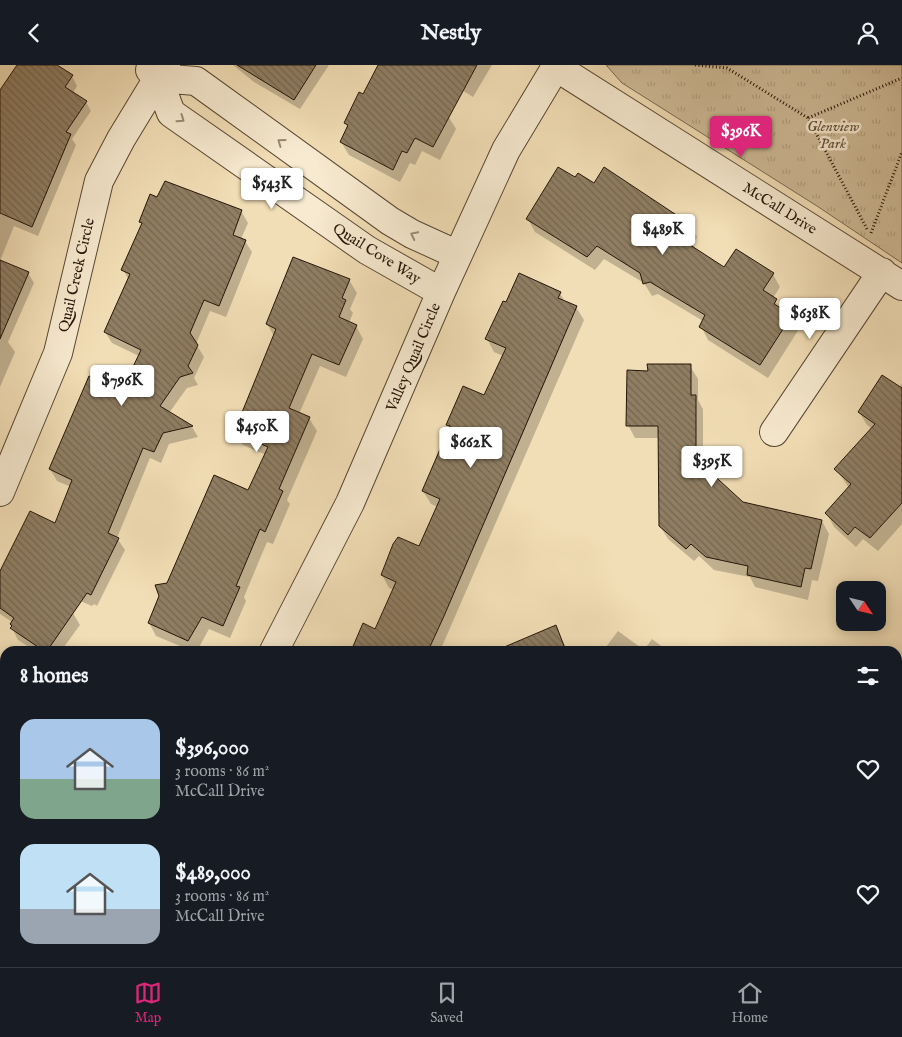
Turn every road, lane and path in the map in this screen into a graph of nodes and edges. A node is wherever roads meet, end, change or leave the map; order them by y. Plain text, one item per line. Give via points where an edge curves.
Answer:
1 (695, 65) edge
2 (557, 66) edge
3 (727, 67) edge
4 (156, 69) edge
5 (902, 78) edge
6 (808, 118) junction
7 (902, 152) edge
8 (458, 255) junction
9 (892, 279) edge
10 (441, 292) junction
11 (774, 432) dead end
12 (0, 492) edge
13 (277, 646) edge

1 - 3 path
2 - 8 street, Valley Quail Circle via 506,150
2 - 9 street, McCall Drive
3 - 6 path
8 -> 4 street via 390,221 196,81
4 -> 10 street, Quail Cove Way via 171,113 367,250
4 - 12 street, Quail Creek Circle via 99,181 58,353
5 - 6 path
6 - 7 path via 870,235
8 - 10 street, Valley Quail Circle
9 - 11 street
10 - 13 street, Valley Quail Circle via 350,503

